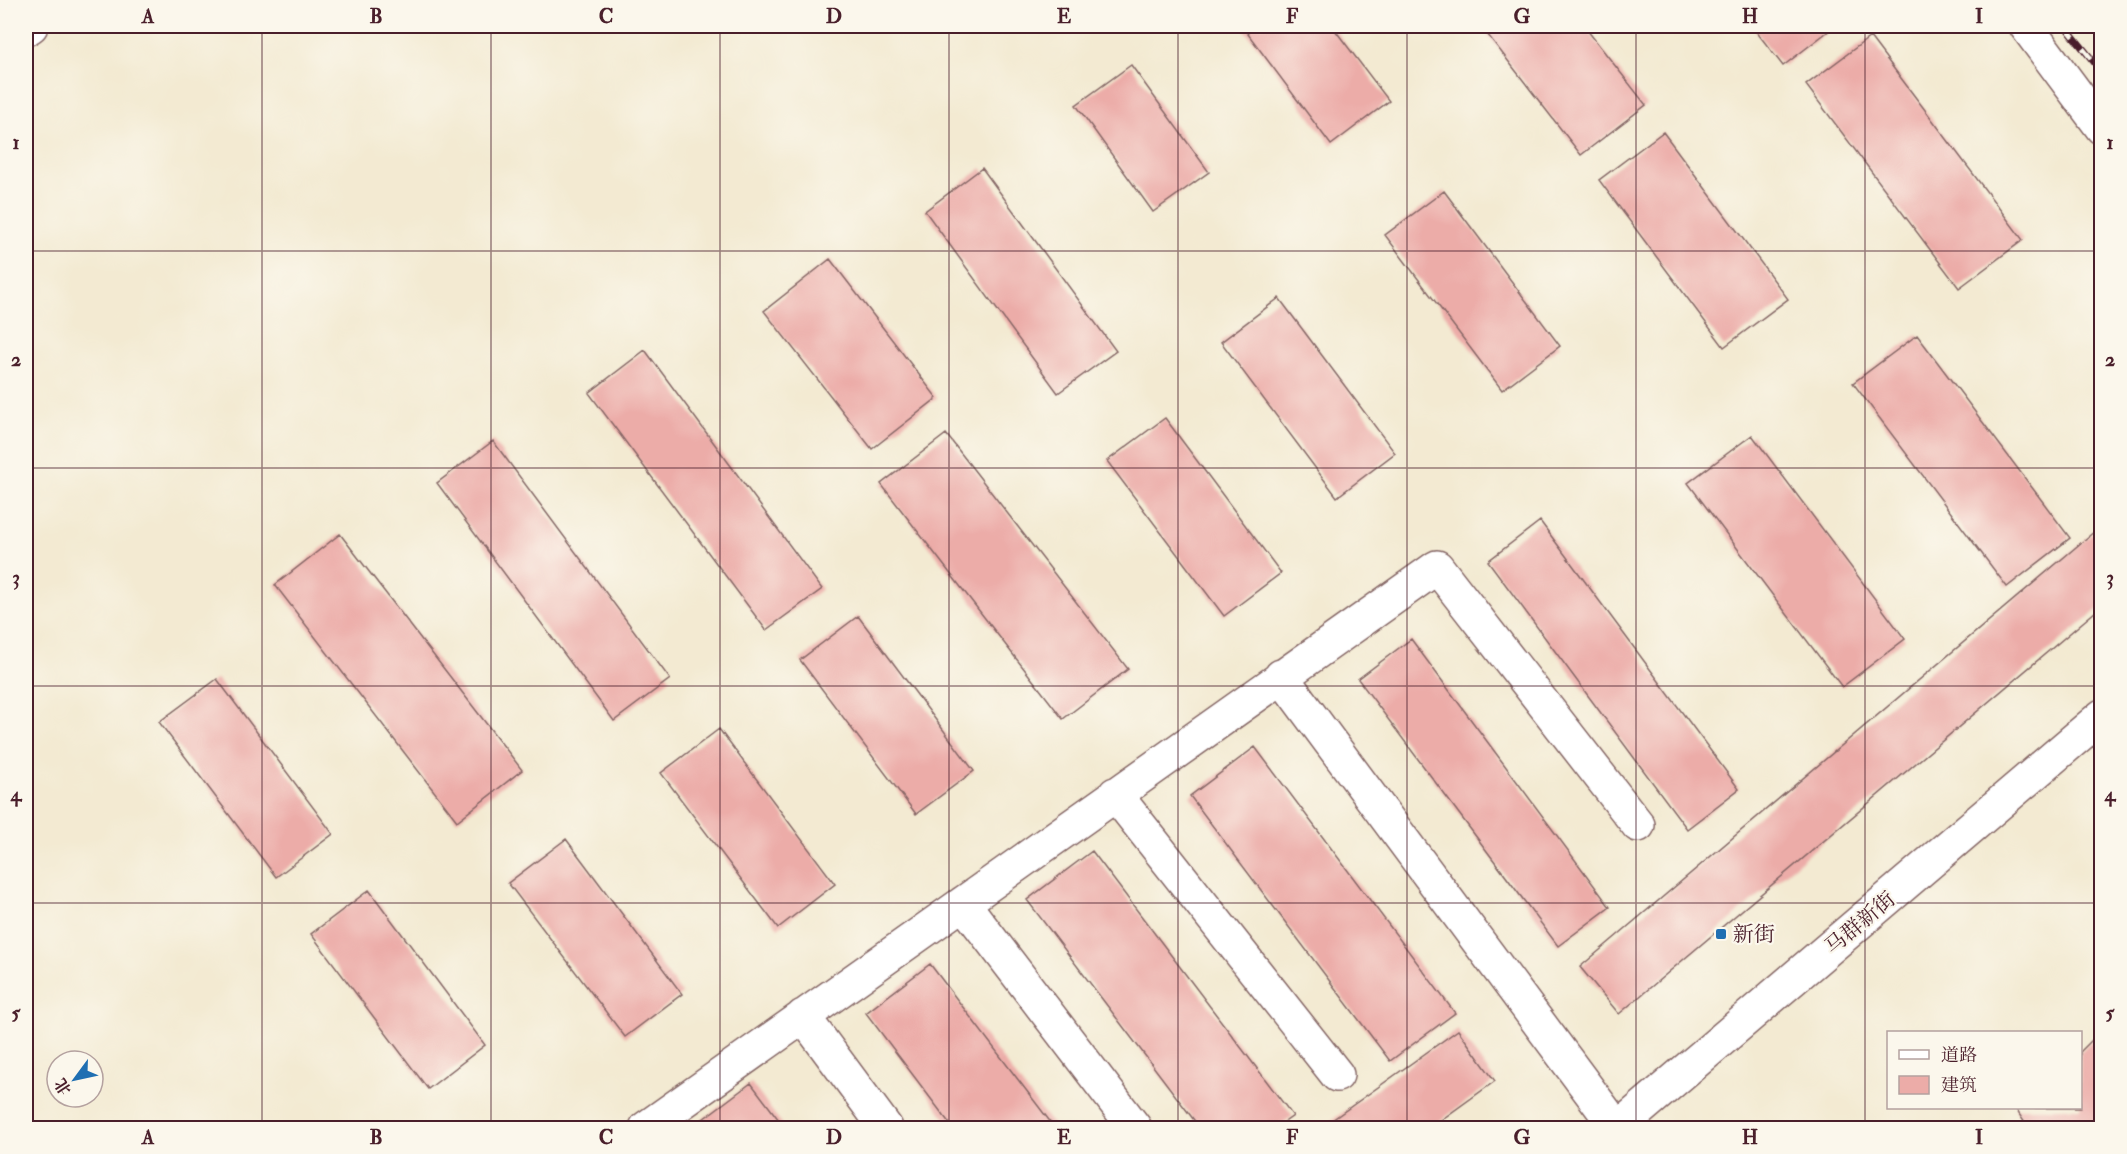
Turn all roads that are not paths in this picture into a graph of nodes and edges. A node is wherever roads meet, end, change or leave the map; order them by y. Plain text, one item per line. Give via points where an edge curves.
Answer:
1 (31, 26) edge
2 (2026, 26) edge
3 (26, 29) edge
4 (2102, 128) edge
5 (1281, 676) junction
6 (2102, 716) edge
7 (1115, 794) junction
8 (1638, 825) dead end
9 (963, 903) junction
10 (803, 1016) junction
11 (1337, 1075) dead end
12 (646, 1128) edge
13 (886, 1128) edge
14 (1135, 1128) edge
15 (1618, 1128) edge

1 - 3 main road
2 - 4 main road
5 - 7 main road
5 - 8 main road via 1437,567
5 - 15 main road
6 - 15 main road, 马群新街
7 - 9 main road
7 - 11 main road
9 - 10 main road
9 - 14 main road
10 - 12 main road
10 - 13 main road

